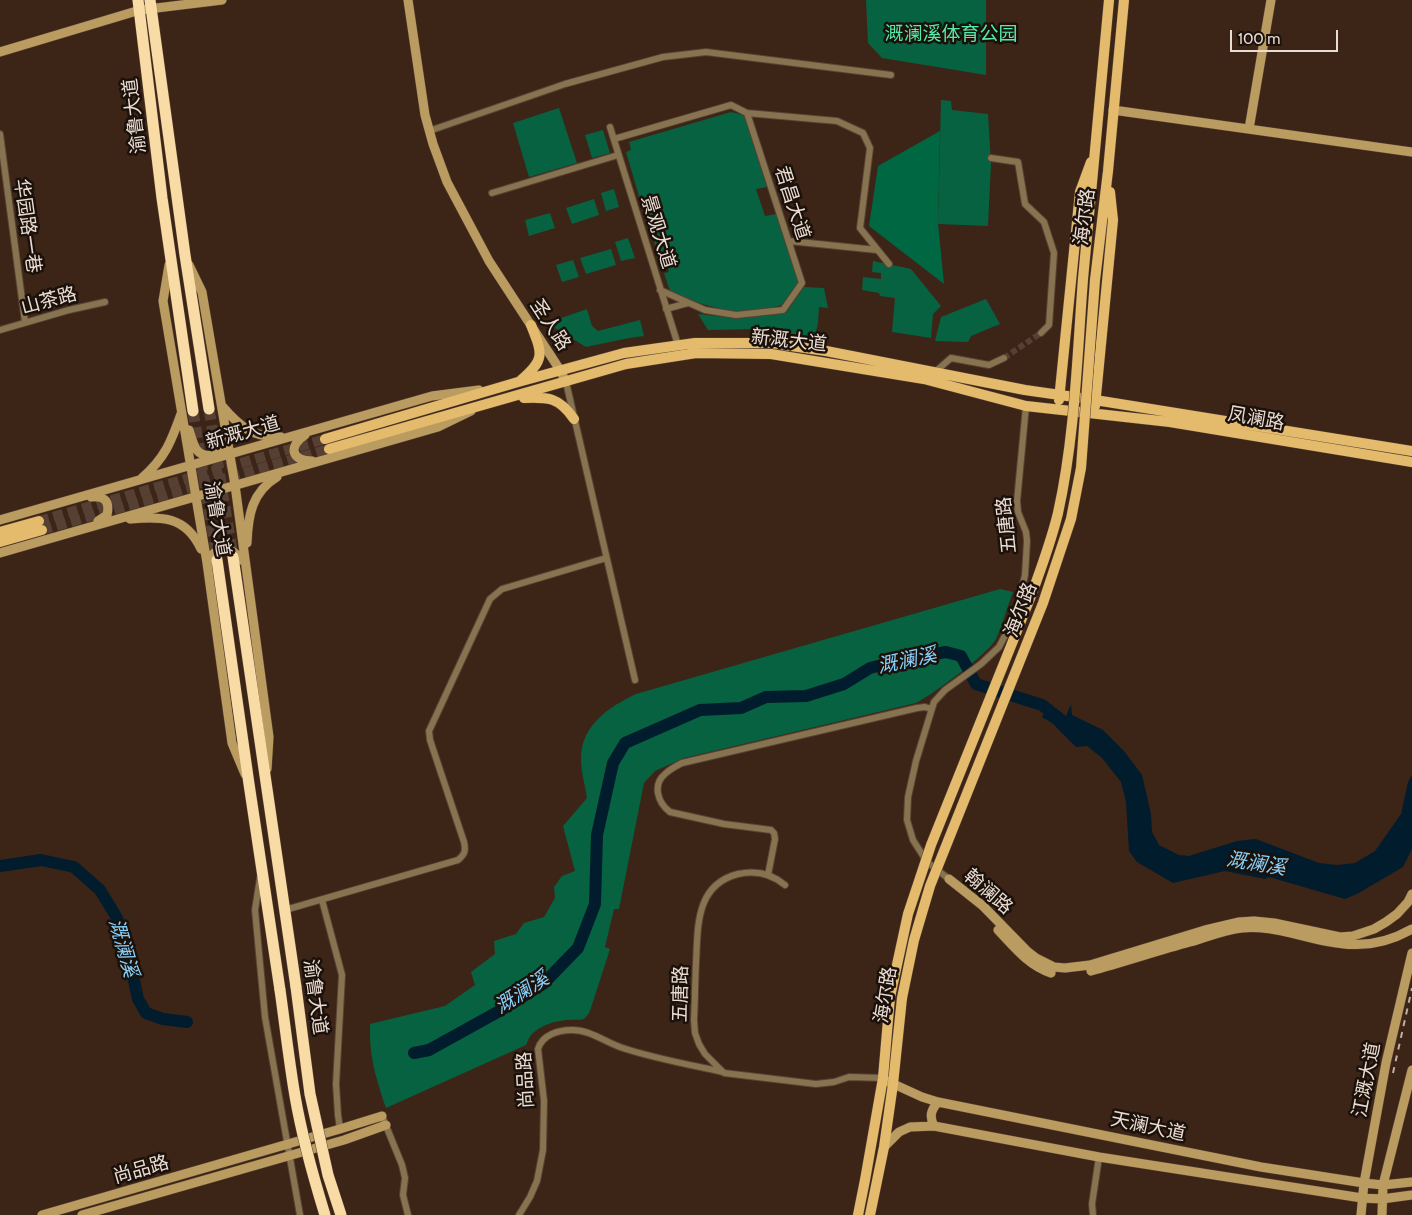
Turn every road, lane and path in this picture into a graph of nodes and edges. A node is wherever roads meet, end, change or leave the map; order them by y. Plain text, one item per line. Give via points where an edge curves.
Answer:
1 (222, 0) edge
2 (408, 0) edge
3 (1109, 0) edge
4 (1124, 0) edge
5 (1271, 0) edge
6 (145, 4) edge
7 (0, 52) edge
8 (891, 75) dead end
9 (1113, 110) junction
10 (747, 113) junction
11 (610, 128) dead end
12 (1249, 129) junction
13 (429, 131) junction
14 (0, 134) edge
15 (614, 139) junction
16 (1095, 149) junction
17 (1412, 152) edge
18 (618, 154) junction
19 (991, 158) dead end
20 (1108, 171) junction
21 (492, 193) dead end
22 (789, 241) junction
23 (877, 250) junction
24 (185, 255) junction
25 (889, 264) dead end
26 (660, 290) junction
27 (105, 302) dead end
28 (688, 303) junction
29 (666, 309) junction
30 (25, 322) junction
31 (531, 325) junction
32 (0, 330) edge
33 (1041, 333) tunnel mouth
34 (678, 345) junction
35 (1004, 358) tunnel mouth
36 (560, 370) junction
37 (935, 372) junction
38 (518, 382) junction
39 (566, 382) junction
40 (498, 388) junction
41 (1060, 395) junction
42 (510, 398) junction
43 (1095, 400) junction
44 (222, 406) junction
45 (482, 406) junction
46 (1026, 406) junction
47 (209, 408) tunnel mouth
48 (1058, 410) junction
49 (188, 411) junction
50 (1094, 414) junction
51 (574, 419) junction
52 (226, 428) junction
53 (312, 431) junction
54 (294, 436) junction
55 (1412, 451) edge
56 (230, 455) junction
57 (322, 461) junction
58 (1412, 462) edge
59 (190, 466) junction
60 (293, 469) junction
61 (139, 481) junction
62 (235, 485) junction
63 (195, 496) junction
64 (83, 497) junction
65 (0, 520) edge
66 (110, 521) junction
67 (85, 528) junction
68 (0, 532) edge
69 (0, 542) edge
70 (0, 553) edge
71 (233, 557) tunnel mouth
72 (606, 558) junction
73 (212, 562) junction
74 (245, 566) junction
75 (635, 680) dead end
76 (931, 708) junction
77 (266, 782) junction
78 (261, 865) junction
79 (768, 875) junction
80 (949, 879) junction
81 (785, 886) dead end
82 (1412, 894) edge
83 (322, 900) junction
84 (285, 910) junction
85 (1412, 929) edge
86 (1412, 953) edge
87 (724, 1073) junction
88 (1411, 1073) edge
89 (883, 1078) junction
90 (893, 1084) junction
91 (938, 1102) junction
92 (382, 1116) joint
93 (386, 1125) junction
94 (934, 1126) junction
95 (340, 1129) junction
96 (287, 1145) junction
97 (884, 1147) junction
98 (288, 1155) junction
99 (1099, 1157) junction
100 (1412, 1182) edge
101 (1364, 1183) junction
102 (1383, 1184) junction
103 (1412, 1196) edge
104 (1362, 1198) junction
105 (1382, 1199) junction
106 (42, 1215) edge
107 (82, 1215) edge
108 (300, 1215) edge
109 (325, 1215) edge
110 (341, 1215) edge
111 (408, 1215) edge
112 (519, 1215) edge
113 (858, 1215) edge
114 (870, 1215) edge
115 (1093, 1215) edge
116 (1361, 1215) edge
117 (1382, 1215) edge

1 - 6 street
2 - 13 street, 圣人路
3 - 16 main road, 海尔路
4 - 9 main road, 海尔路
5 - 12 street
6 - 7 street
6 - 24 highway, 渝鲁大道
6 - 49 highway, 渝鲁大道 via 162,198
8 - 13 street via 706,52 663,57 565,84
9 - 12 street
9 - 20 main road, 海尔路
10 - 15 street via 731,105
10 - 22 street, 君昌大道
10 - 23 street via 837,121 863,133 870,148 860,228
11 - 15 street, 景观大道
12 - 17 street
13 - 31 street, 圣人路 via 447,182 489,261
14 - 30 street, 华园路一巷
15 - 18 street, 景观大道
16 - 41 main road via 1080,192
16 - 89 main road, 海尔路, bridge via 1072,422 1058,514 1031,596 918,882 890,997
18 - 21 street
18 - 26 street, 景观大道
19 - 33 street via 1018,162 1025,204 1044,222 1054,253 1048,325
20 - 43 main road via 1113,220
20 - 90 main road, 海尔路, bridge via 1095,280 1081,468 1071,519 1043,603 930,886 902,998
22 - 23 street
22 - 28 street, 君昌大道 via 802,283 782,310 736,315 705,310
23 - 25 street
24 - 44 street, 渝鲁大道 via 202,292
24 - 47 highway, 渝鲁大道
26 - 28 street, 君昌大道
26 - 29 street, 景观大道
27 - 30 street, 山茶路
28 - 29 street
29 - 34 street, 景观大道
30 - 32 street, 山茶路
31 - 36 street, 圣人路
31 - 38 main road via 540,347 540,357
34 - 36 main road, 新溉大道 via 624,352
34 - 37 main road, 新溉大道 via 771,343
35 - 37 street via 989,365 951,358
36 - 38 main road, 新溉大道
36 - 39 street, 圣人路
37 - 41 main road, 新溉大道
38 - 40 main road, 新溉大道
39 - 42 main road, 新溉大道
39 - 46 main road, 新溉大道 via 626,364 696,354 771,354 924,379
39 - 51 street, 圣人路
40 - 45 main road, 新溉大道 via 327,444
40 - 53 street, 新溉大道 via 432,396
41 - 43 main road, 新溉大道
41 - 48 main road
42 - 45 main road, 新溉大道
42 - 51 main road via 552,399 565,407
43 - 50 main road
43 - 55 main road, 凤澜路
44 - 52 street, 渝鲁大道
44 - 54 street via 234,420 260,435
45 - 57 street, 新溉大道 via 438,428
46 - 48 main road, 新溉大道
46 - 76 street, 五唐路 via 1017,501 1027,541 1025,575 1018,606 999,647 982,664 945,690
48 - 50 main road, 新溉大道
49 - 52 street via 196,449 201,454 208,456 220,451
49 - 59 street, 渝鲁大道
49 - 61 street via 165,454
50 - 58 main road, 凤澜路 via 1170,422
51 - 72 street, 圣人路
52 - 56 street, 渝鲁大道
53 - 54 street, 新溉大道
53 - 57 street via 298,439 293,450 299,459
54 - 56 street, 新溉大道
56 - 59 street, 新溉大道
56 - 62 street, 渝鲁大道
57 - 60 street, 新溉大道
59 - 61 street, 新溉大道
59 - 63 street, 渝鲁大道
60 - 62 street, 新溉大道
60 - 74 street via 268,482 257,495 249,520
61 - 64 street, 新溉大道
62 - 63 street, 新溉大道
62 - 74 street, 渝鲁大道
63 - 66 street, 新溉大道
63 - 73 street, 渝鲁大道
64 - 65 street, 新溉大道
64 - 67 street via 104,498 109,508 108,515
66 - 67 street, 新溉大道
66 - 73 street via 154,518 182,524 194,535
67 - 70 street, 新溉大道
68 - 69 main road via 41,526
71 - 77 highway, 渝鲁大道
72 - 75 street, 圣人路
72 - 83 street via 502,589 490,599 429,731 464,842 464,855 458,860
73 - 74 street via 214,552 227,550 238,555
73 - 78 highway, 渝鲁大道
74 - 77 street, 渝鲁大道 via 269,737
76 - 79 street via 917,708 682,763 663,775 657,791 670,812 771,830 775,839
76 - 80 street, 五唐路 via 908,797 907,820 913,840 927,862
77 - 84 highway, 渝鲁大道
78 - 96 street via 254,910 265,1017
78 - 109 highway, 渝鲁大道, bridge via 297,1106
79 - 81 street, 五唐路
79 - 87 street, 五唐路 via 743,873 729,876 715,886 700,913 695,1033 705,1054
80 - 82 street, 翰澜路 via 983,906 1027,951 1054,968 1090,965 1239,922 1274,923 1340,937 1352,936 1386,922 1397,914
80 - 85 street, 翰澜路 via 1022,956 1052,973 1078,974 1241,928 1273,929 1354,946 1380,942
83 - 84 street
83 - 95 street via 342,975 336,1084
84 - 110 highway, 渝鲁大道, bridge via 310,1094 328,1175
86 - 101 street, 江溉大道 via 1386,1063
87 - 89 street via 816,1084 849,1077
87 - 112 street, 尚品路 via 624,1049 587,1032 564,1030 544,1038 538,1049 544,1102 543,1150 537,1181
88 - 102 street, 江溉大道
89 - 90 street, 天澜大道
89 - 113 main road, 海尔路
90 - 91 street, 天澜大道
90 - 97 main road, 海尔路
91 - 94 street via 930,1114
91 - 101 street, 天澜大道 via 1261,1167
92 - 93 street, 尚品路
92 - 95 street, 尚品路
93 - 98 street, 尚品路
93 - 111 street, 尚品路 via 402,1165 405,1178 403,1195
94 - 97 street, 天澜大道 via 910,1127 899,1132
94 - 99 street, 天澜大道
95 - 96 street, 尚品路
96 - 98 street
96 - 106 street, 尚品路
97 - 114 main road, 海尔路
98 - 107 street, 尚品路
98 - 108 street
99 - 104 street, 天澜大道
99 - 115 street
100 - 102 street, 天澜大道
101 - 102 street, 天澜大道
101 - 104 street, 江溉大道
102 - 105 street, 江溉大道
103 - 105 street, 天澜大道
104 - 105 street, 天澜大道
104 - 116 street, 江溉大道
105 - 117 street, 江溉大道

